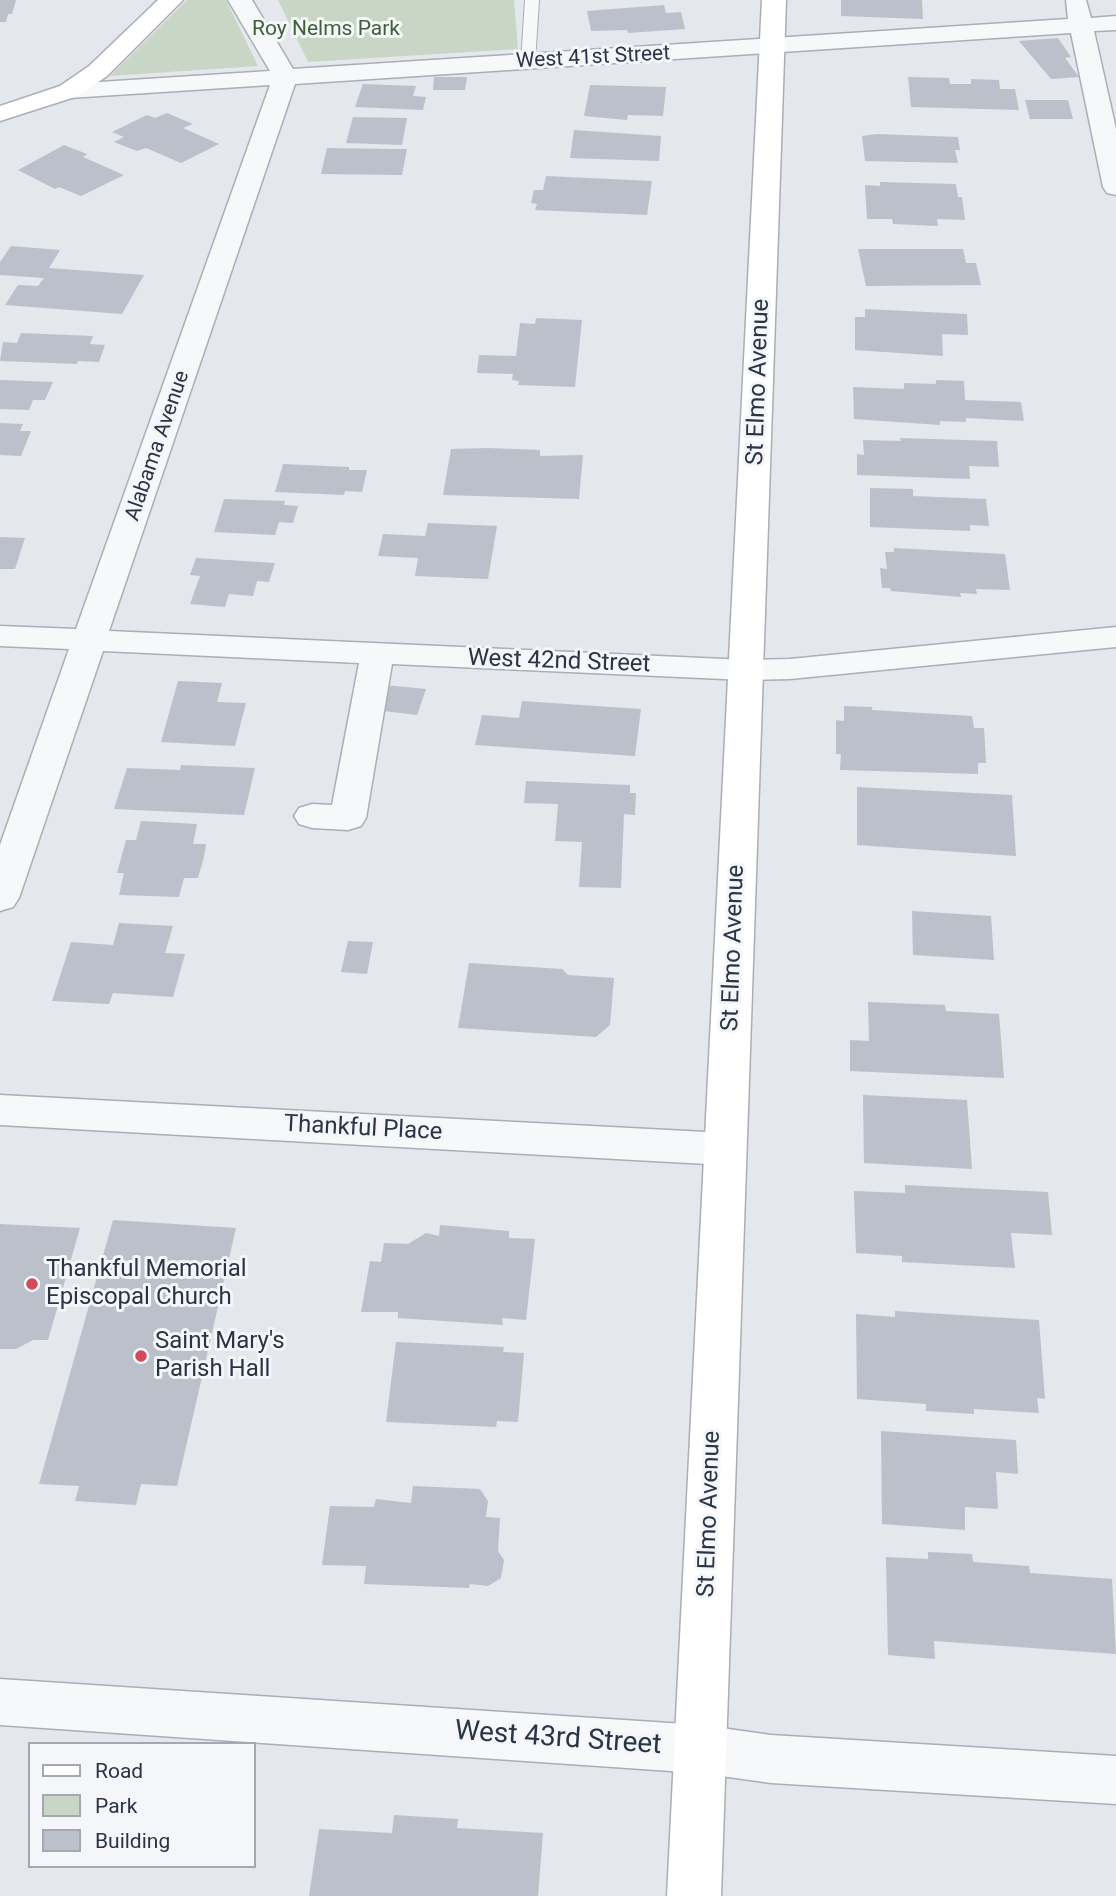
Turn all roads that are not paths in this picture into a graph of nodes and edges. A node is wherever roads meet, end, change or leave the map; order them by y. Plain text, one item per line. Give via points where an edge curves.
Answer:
1 (171, 0) edge
2 (240, 0) edge
3 (532, 0) edge
4 (774, 0) edge
5 (1075, 0) edge
6 (1116, 23) edge
7 (1083, 25) junction
8 (773, 47) junction
9 (528, 62) junction
10 (285, 76) junction
11 (69, 92) junction
12 (0, 114) edge
13 (1116, 187) edge
14 (0, 636) edge
15 (1116, 637) edge
16 (92, 639) junction
17 (377, 655) junction
18 (746, 670) junction
19 (313, 816) dead end
20 (0, 898) edge
21 (0, 1110) edge
22 (725, 1149) junction
23 (0, 1702) edge
24 (700, 1749) junction
25 (1116, 1780) edge
26 (694, 1896) edge

1 - 11 main road via 98,71
2 - 10 street
3 - 9 lane
4 - 8 main road, St Elmo Avenue
5 - 7 street
6 - 7 street, West 41st Street
7 - 8 street, West 41st Street
7 - 13 street
8 - 9 street, West 41st Street
8 - 18 main road, St Elmo Avenue
9 - 10 street, West 41st Street
10 - 11 street, West 41st Street
10 - 16 street, Alabama Avenue
11 - 12 main road
14 - 16 street, West 42nd Street
15 - 18 street, West 42nd Street
16 - 17 street, West 42nd Street
16 - 20 street, Alabama Avenue
17 - 18 street, West 42nd Street
17 - 19 street via 348,818
18 - 22 main road, St Elmo Avenue
21 - 22 street, Thankful Place
22 - 24 main road, St Elmo Avenue
23 - 24 street, West 43rd Street
24 - 25 street, West 43rd Street via 771,1759
24 - 26 main road, St Elmo Avenue

